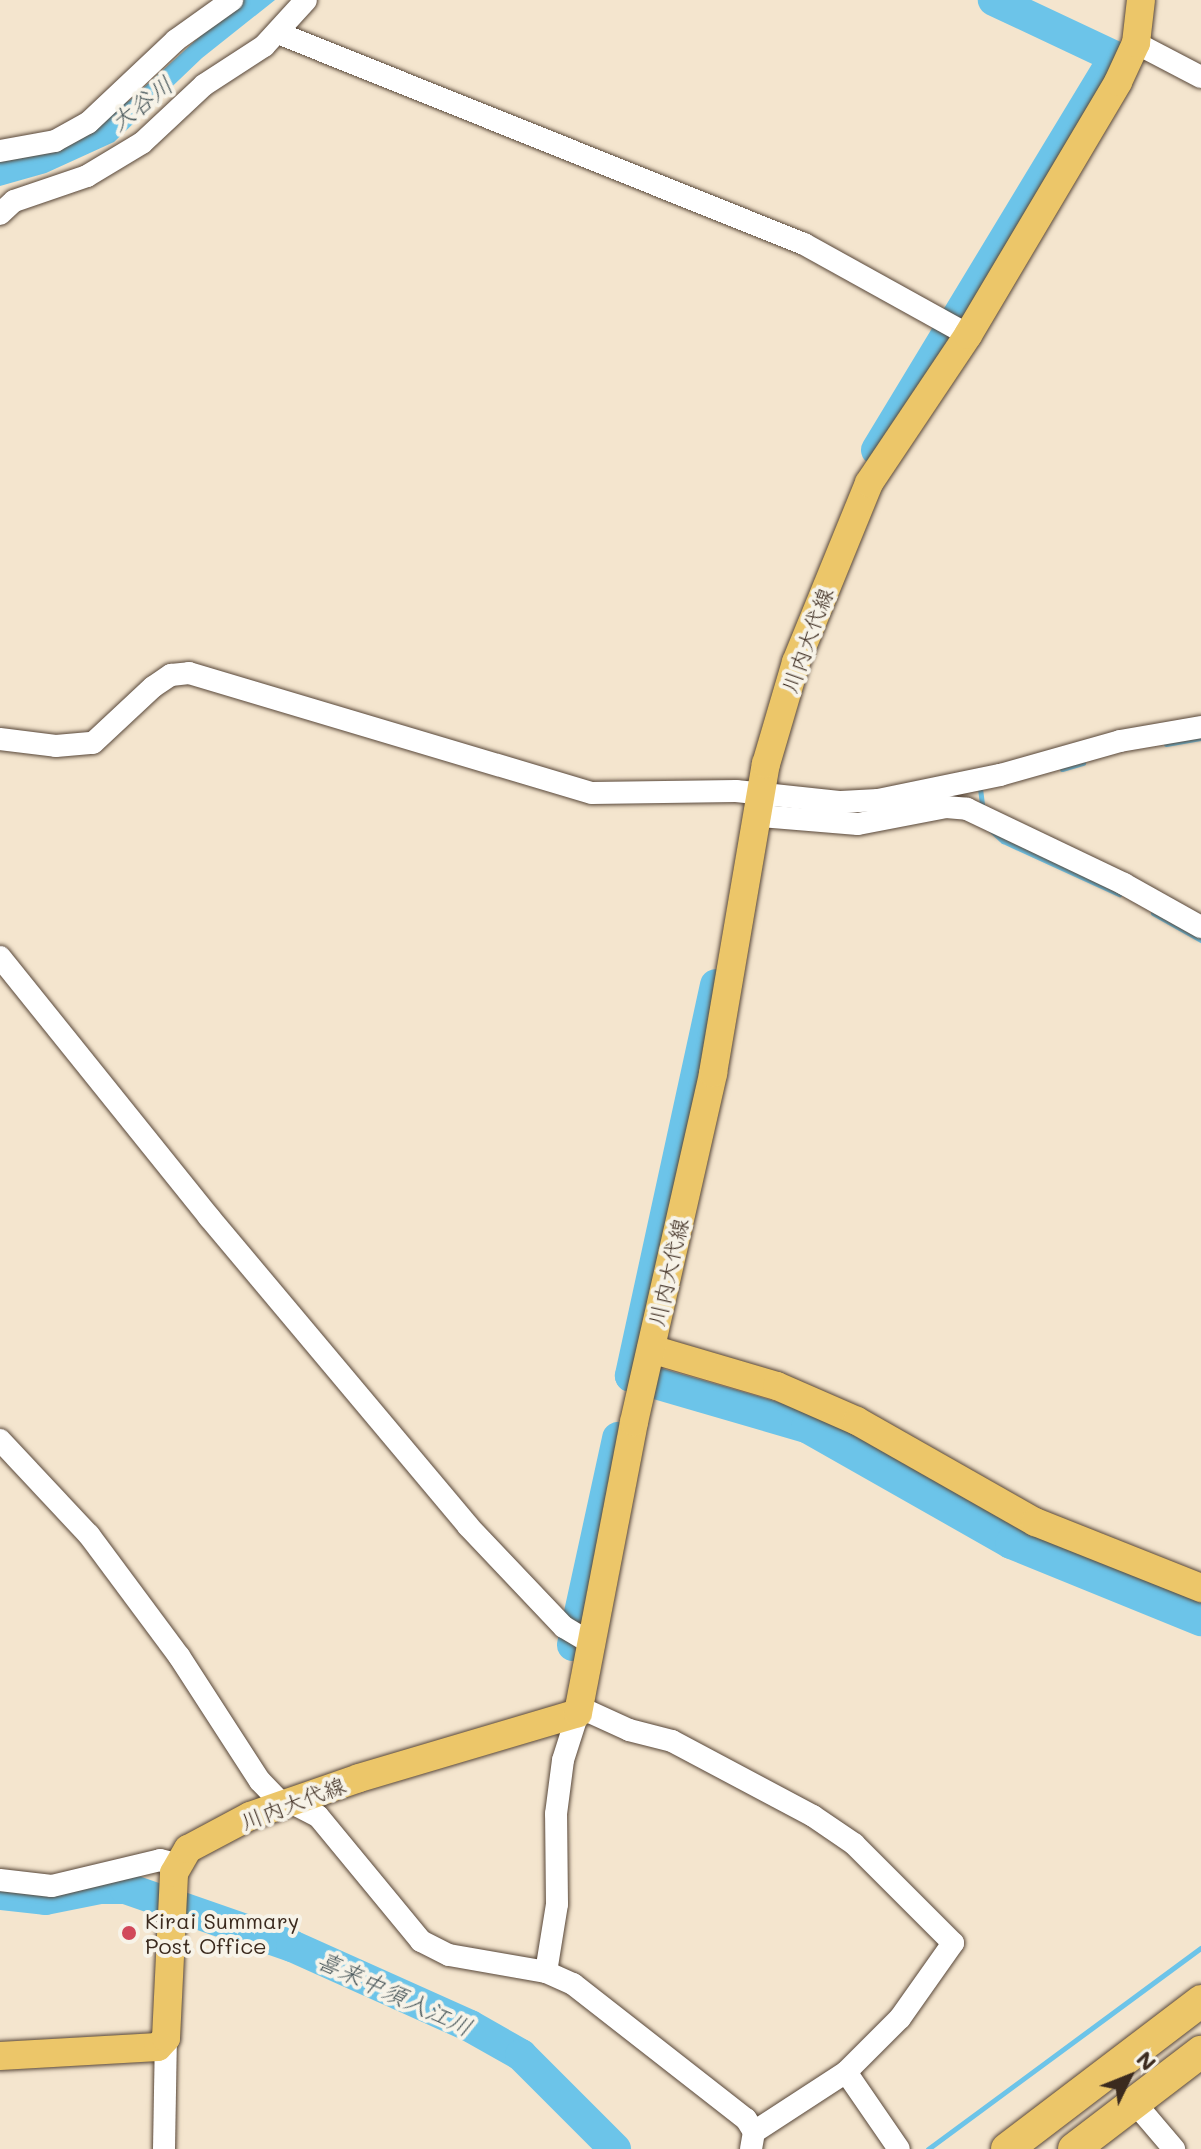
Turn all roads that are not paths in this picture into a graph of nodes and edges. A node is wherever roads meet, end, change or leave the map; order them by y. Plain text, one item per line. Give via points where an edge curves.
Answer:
1 (232, 0) edge
2 (306, 0) edge
3 (1141, 0) edge
4 (278, 33) junction
5 (1136, 43) junction
6 (1201, 77) edge
7 (0, 151) edge
8 (0, 214) edge
9 (968, 335) junction
10 (1201, 727) edge
11 (0, 739) edge
12 (756, 801) junction
13 (1201, 927) edge
14 (0, 957) edge
15 (651, 1349) junction
16 (0, 1440) edge
17 (1201, 1588) edge
18 (586, 1641) junction
19 (580, 1710) junction
20 (288, 1805) junction
21 (0, 1880) edge
22 (175, 1890) junction
23 (546, 1972) junction
24 (1201, 2001) edge
25 (166, 2038) junction
26 (1201, 2052) edge
27 (0, 2056) edge
28 (846, 2072) junction
29 (1134, 2102) junction
30 (752, 2140) edge
31 (164, 2149) edge
32 (899, 2149) edge
33 (1007, 2149) edge
34 (1074, 2149) edge
35 (1174, 2149) edge

1 - 7 street via 176,40 88,123 55,141
2 - 4 street
3 - 5 main road, 川内大代線
4 - 8 street via 204,85 142,143 87,176 14,201
4 - 9 street via 804,244
5 - 6 street
5 - 9 main road, 川内大代線
9 - 12 main road, 川内大代線 via 869,483 796,662
10 - 12 street via 1120,741 1000,775 878,800
11 - 12 street via 56,746 93,743 153,687 171,675 189,673 592,793
12 - 13 street via 858,824 946,807 967,809
12 - 15 main road, 川内大代線 via 713,1073
14 - 18 street via 468,1526 564,1627
15 - 17 main road, 川内大代線 via 777,1386 857,1421 1035,1522
15 - 18 main road, 川内大代線
16 - 20 street via 89,1535 179,1656 260,1781
18 - 19 main road, 川内大代線
19 - 20 main road, 川内大代線
19 - 23 street via 563,1760 556,1814 557,1904
19 - 28 street via 672,1741 813,1816 854,1844 953,1943 900,2018
20 - 22 main road, 川内大代線 via 250,1816 188,1849
20 - 23 street via 318,1816 421,1941 449,1955
21 - 22 street via 52,1886 160,1860
22 - 25 main road
23 - 30 street via 573,1984 696,2084 724,2100
24 - 33 highway
25 - 27 main road via 149,2051
25 - 31 street
26 - 29 highway
28 - 30 street
28 - 32 street
29 - 34 highway
29 - 35 street

